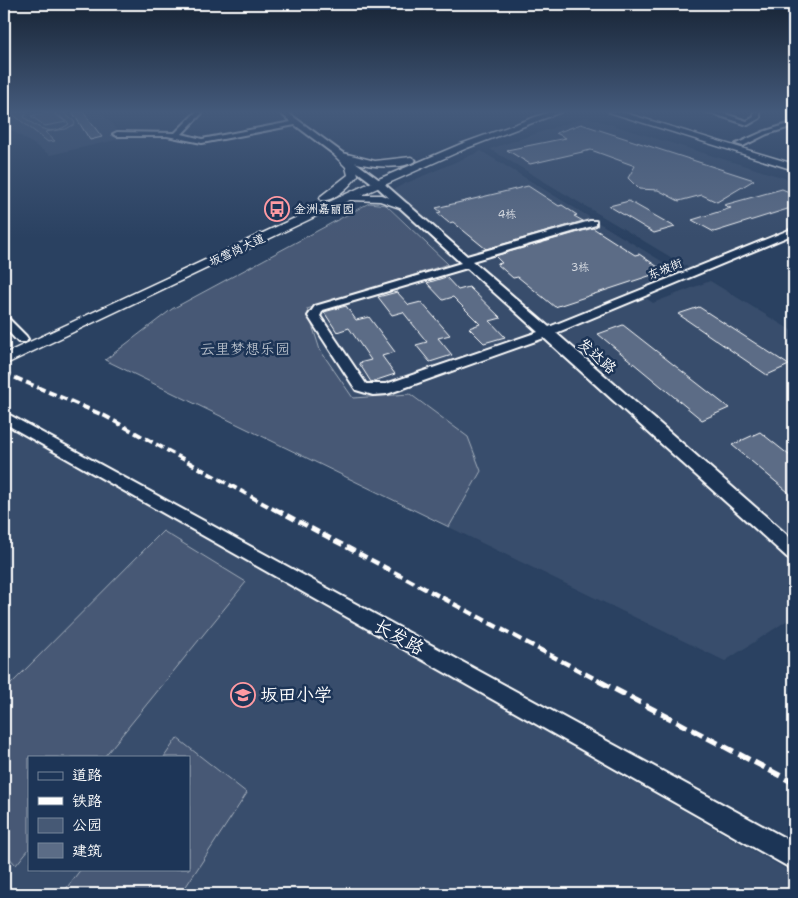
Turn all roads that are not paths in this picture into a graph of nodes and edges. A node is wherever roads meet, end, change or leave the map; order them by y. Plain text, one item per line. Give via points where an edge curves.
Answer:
1 (441, 154) edge
2 (725, 154) edge
3 (774, 154) edge
4 (339, 155) junction
5 (792, 159) edge
6 (419, 162) junction
7 (794, 169) edge
8 (374, 180) junction
9 (330, 200) junction
10 (404, 206) junction
11 (593, 223) dead end
12 (794, 231) edge
13 (466, 262) junction
14 (4, 320) edge
15 (546, 333) junction
16 (22, 339) junction
17 (4, 348) edge
18 (4, 360) edge
19 (4, 417) edge
20 (794, 552) edge
21 (794, 857) edge

1 - 6 main road, 坂雪岗大道
2 - 7 main road
3 - 5 main road
4 - 6 main road via 378,165
4 - 8 street, 发达路
4 - 9 main road via 351,166 353,175
6 - 8 main road, 坂雪岗大道
6 - 10 main road via 400,186
8 - 9 main road, 坂雪岗大道
8 - 10 street, 发达路
9 - 10 main road via 372,197
9 - 16 main road, 坂雪岗大道
9 - 18 main road, 坂雪岗大道
10 - 13 street, 发达路
11 - 13 street
12 - 15 street, 东坡街
13 - 15 street, 发达路
13 - 15 street, 东坡街 via 319,308 314,316 361,387 387,389
14 - 16 street
15 - 20 street, 发达路
16 - 17 main road, 坂雪岗大道
19 - 21 street, 长发路

